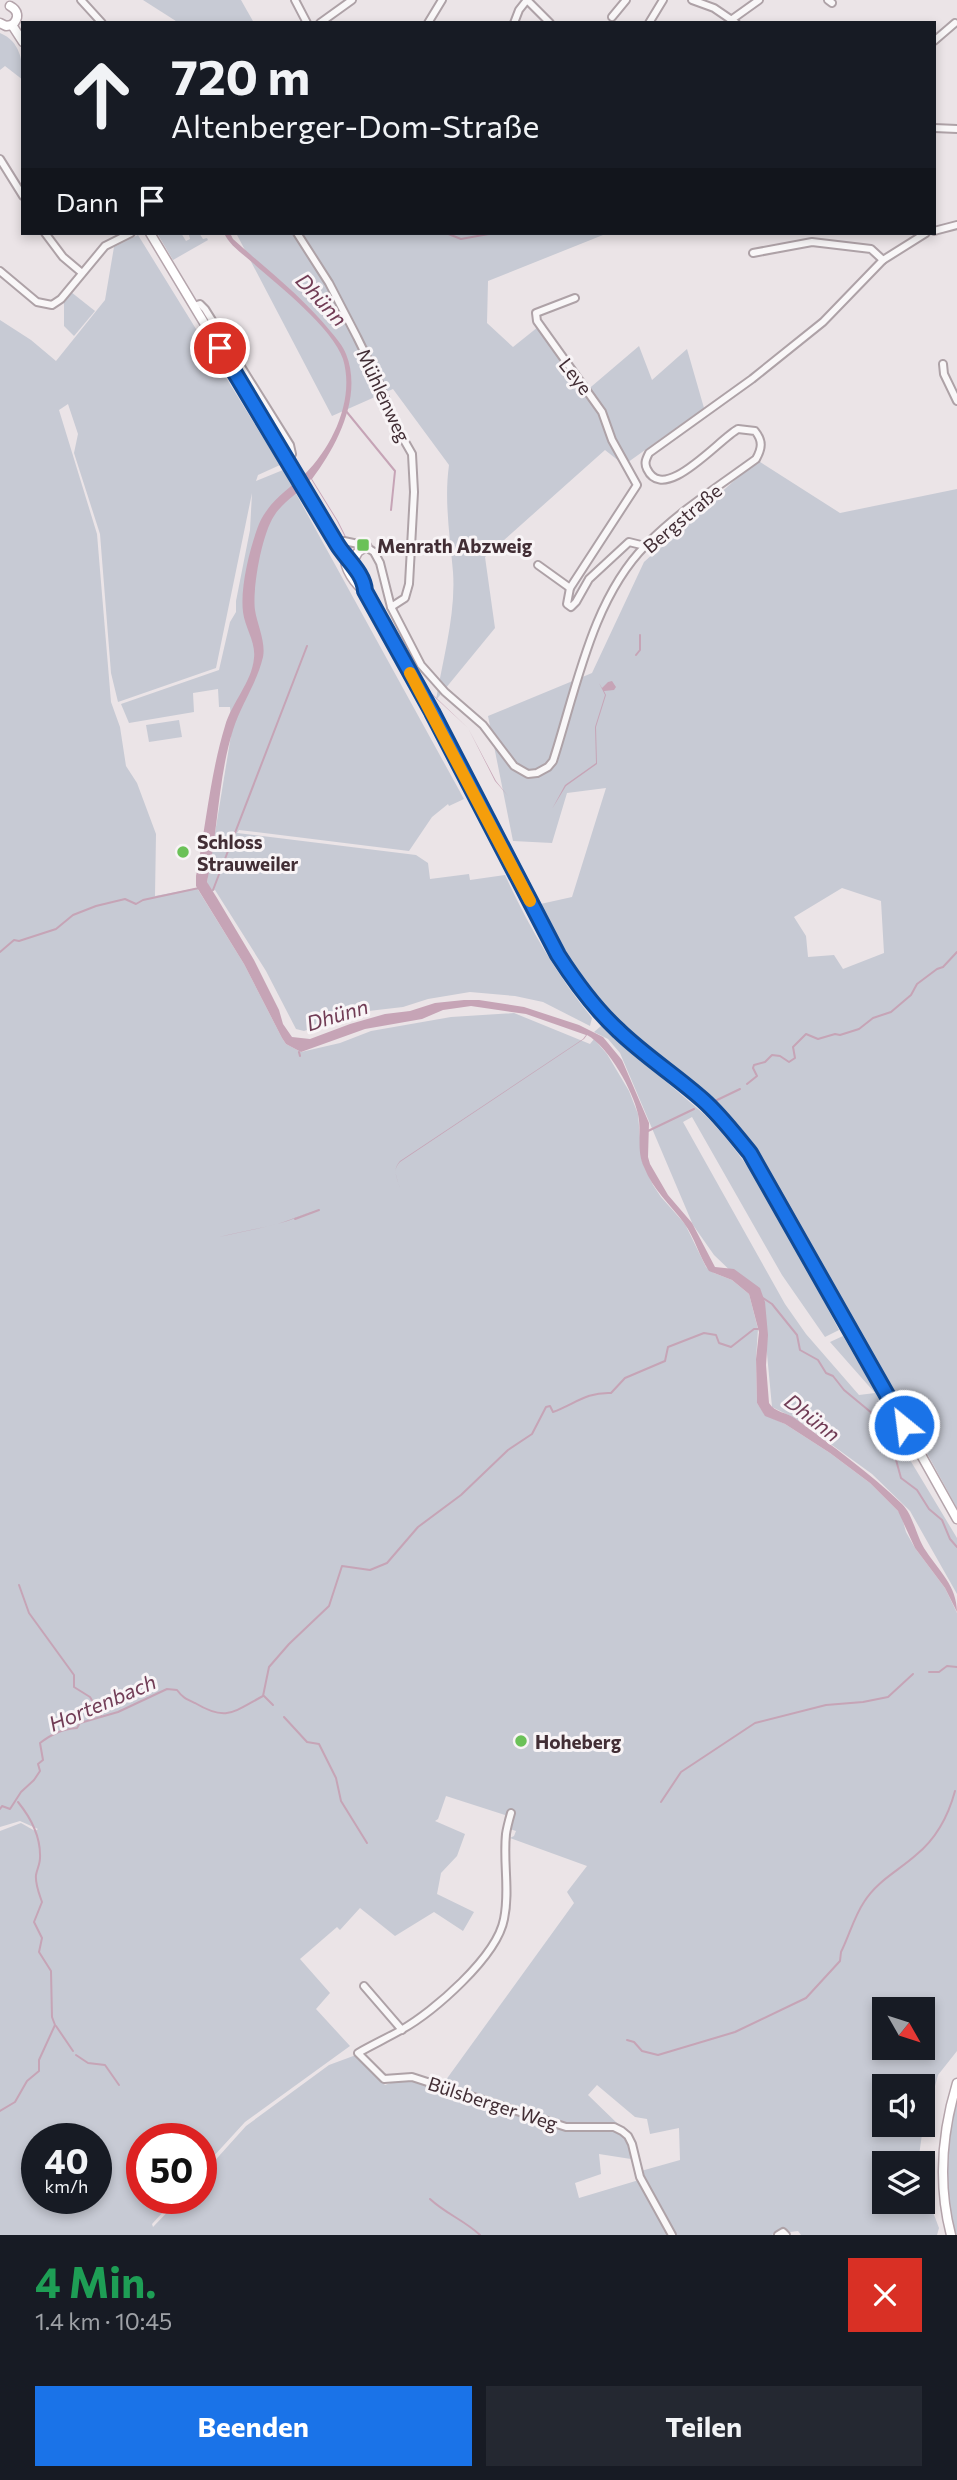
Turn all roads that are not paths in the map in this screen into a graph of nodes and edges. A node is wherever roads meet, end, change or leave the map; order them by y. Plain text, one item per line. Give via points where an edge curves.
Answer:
1 (81, 0) edge
2 (295, 0) edge
3 (352, 0) edge
4 (442, 0) edge
5 (527, 0) edge
6 (626, 0) edge
7 (663, 0) edge
8 (692, 0) edge
9 (758, 0) edge
10 (10, 3) edge
11 (0, 8) edge
12 (612, 17) dead end
13 (100, 21) edge
14 (306, 21) edge
15 (323, 21) edge
16 (429, 21) edge
17 (515, 21) edge
18 (548, 21) edge
19 (650, 21) edge
20 (734, 21) edge
21 (0, 23) edge
22 (955, 23) dead end
23 (12, 25) junction
24 (21, 39) edge
25 (936, 39) edge
26 (936, 128) edge
27 (957, 129) edge
28 (0, 159) edge
29 (21, 193) edge
30 (957, 225) edge
31 (936, 230) edge
32 (46, 235) edge
33 (127, 235) edge
34 (151, 235) edge
35 (298, 235) edge
36 (919, 235) edge
37 (753, 253) dead end
38 (883, 260) junction
39 (0, 271) edge
40 (82, 273) junction
41 (575, 298) dead end
42 (943, 364) dead end
43 (957, 401) edge
44 (337, 544) junction
45 (645, 545) junction
46 (367, 546) junction
47 (345, 556) junction
48 (352, 564) junction
49 (538, 565) dead end
50 (570, 588) junction
51 (365, 591) junction
52 (391, 607) junction
53 (957, 1520) edge
54 (511, 1813) dead end
55 (364, 1986) dead end
56 (402, 2030) junction
57 (957, 2083) edge
58 (672, 2235) edge
59 (778, 2235) edge
60 (786, 2235) edge
61 (951, 2235) edge

1 - 13 street
2 - 14 street
3 - 15 street
4 - 16 street
5 - 17 street
5 - 18 street
6 - 12 street
7 - 19 street
8 - 20 street
9 - 20 street
10 - 11 main road
10 - 23 main road via 17,14
21 - 23 main road
22 - 25 street
23 - 24 main road
26 - 27 street
28 - 29 street
30 - 31 street
32 - 40 street
33 - 40 street via 105,246
34 - 44 main road
35 - 52 street, Mühlenweg via 329,283 412,454 409,584 405,598
36 - 38 street, Bergstraße
37 - 38 street via 812,242 871,249
38 - 45 street, Bergstraße via 823,322 649,453 646,467 662,481 679,476 738,429 755,431 762,446 756,459
39 - 40 street via 37,302 49,306 61,299
41 - 50 street, Leye via 536,313 537,321 602,412 637,485
42 - 43 street
44 - 46 street
44 - 47 main road
45 - 50 street via 629,542 616,552 589,579 571,607 567,604
45 - 52 street, Bergstraße via 599,617 553,761 537,773 528,774 514,766 483,725 432,679 412,651
46 - 48 main road
46 - 52 street, Bergstraße via 380,563
47 - 48 main road
47 - 51 main road via 346,567
48 - 51 main road
49 - 50 street
51 - 53 main road via 558,955 619,1032 705,1102 750,1153
54 - 56 street, Bülsberger Weg via 506,1834 507,1902 496,1941 480,1964
55 - 56 street
56 - 58 street, Bülsberger Weg via 358,2053 384,2079 412,2077 566,2127 622,2131 632,2144 640,2177
57 - 61 main road via 943,2168
59 - 60 street

